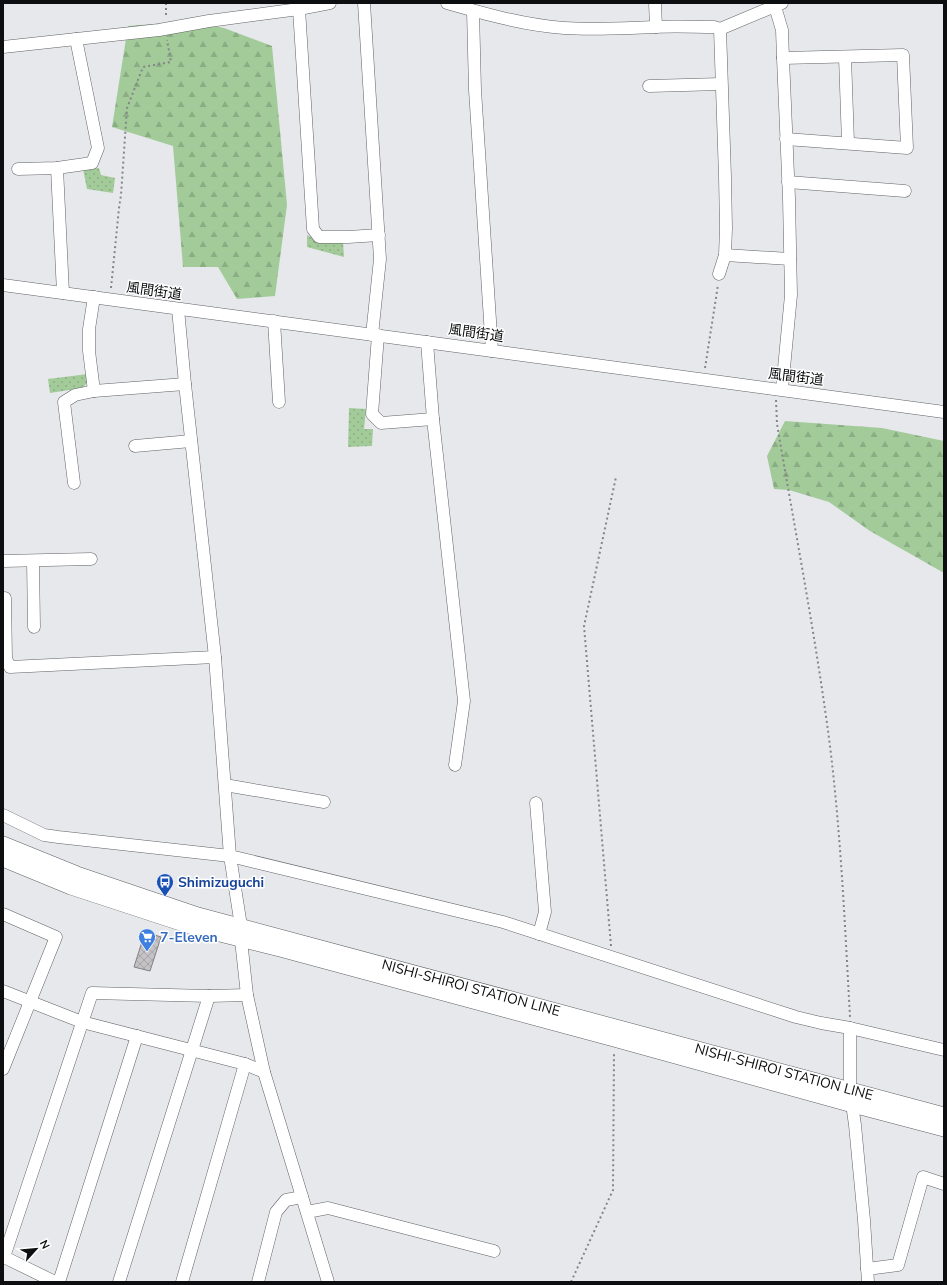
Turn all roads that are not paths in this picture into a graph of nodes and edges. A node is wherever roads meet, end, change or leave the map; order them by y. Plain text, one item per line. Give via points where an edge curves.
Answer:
1 (330, 3) edge
2 (364, 3) edge
3 (447, 3) edge
4 (655, 3) edge
5 (777, 4) edge
6 (300, 9) junction
7 (473, 11) junction
8 (656, 27) junction
9 (720, 28) junction
10 (76, 39) junction
11 (3, 47) edge
12 (846, 57) junction
13 (783, 58) junction
14 (722, 84) junction
15 (648, 86) dead end
16 (786, 139) junction
17 (848, 143) junction
18 (57, 168) junction
19 (18, 169) dead end
20 (788, 182) junction
21 (905, 191) dead end
22 (379, 235) junction
23 (724, 256) junction
24 (790, 259) junction
25 (720, 274) road end
26 (3, 285) edge
27 (63, 293) junction
28 (94, 298) junction
29 (178, 309) junction
30 (274, 321) junction
31 (375, 335) junction
32 (427, 342) junction
33 (492, 351) junction
34 (185, 384) junction
35 (779, 389) junction
36 (94, 391) junction
37 (279, 402) dead end
38 (944, 412) edge
39 (433, 419) junction
40 (191, 441) junction
41 (135, 446) dead end
42 (74, 483) dead end
43 (92, 559) dead end
44 (3, 561) edge
45 (33, 561) junction
46 (5, 598) dead end
47 (34, 627) dead end
48 (215, 657) junction
49 (455, 765) dead end
50 (225, 785) junction
51 (324, 802) dead end
52 (536, 803) dead end
53 (3, 815) edge
54 (3, 844) edge
55 (230, 856) junction
56 (3, 859) edge
57 (3, 914) edge
58 (241, 933) junction
59 (539, 934) junction
60 (3, 991) edge
61 (247, 995) junction
62 (209, 996) junction
63 (30, 1002) junction
64 (82, 1022) junction
65 (850, 1028) junction
66 (137, 1036) junction
67 (192, 1050) junction
68 (944, 1050) edge
69 (245, 1064) junction
70 (3, 1069) edge
71 (264, 1072) junction
72 (850, 1090) junction
73 (853, 1106) junction
74 (944, 1115) edge
75 (944, 1128) edge
76 (944, 1184) edge
77 (302, 1197) junction
78 (307, 1212) junction
79 (494, 1251) dead end
80 (867, 1268) junction
81 (55, 1282) edge
82 (59, 1282) edge
83 (119, 1282) edge
84 (182, 1282) edge
85 (258, 1282) edge
86 (328, 1282) edge
87 (868, 1282) edge

1 - 6 street
2 - 22 street
3 - 7 street
4 - 8 street
5 - 9 street
5 - 13 street via 782,30
6 - 10 street via 159,30
6 - 22 street via 313,229 319,237
7 - 8 street via 566,28
7 - 33 street via 475,90
8 - 9 street
9 - 14 street
10 - 11 street
10 - 18 street via 98,148 92,163
12 - 13 street
12 - 17 street
12 - 17 street via 903,55 906,148
13 - 16 street
14 - 15 street
14 - 23 street
16 - 17 street
16 - 20 street
18 - 19 street
18 - 27 street
20 - 21 street
20 - 24 street
22 - 31 street
23 - 24 street
23 - 25 street
24 - 35 street via 791,295
26 - 27 street, 風間街道
27 - 28 street, 風間街道
28 - 29 street, 風間街道
28 - 36 street via 89,329
29 - 30 street, 風間街道
29 - 34 street
30 - 31 street, 風間街道
30 - 37 street
31 - 32 street, 風間街道
31 - 39 street via 372,414 381,423
32 - 33 street, 風間街道
32 - 39 street
33 - 35 street, 風間街道
34 - 36 street
34 - 40 street
35 - 38 street, 風間街道
36 - 42 street via 75,395 64,402
39 - 49 street via 464,701
40 - 41 street
40 - 48 street
43 - 45 street
44 - 45 street
45 - 47 street
46 - 48 street via 6,659 10,667
48 - 50 street
50 - 51 street
50 - 55 street
52 - 59 street via 545,912
53 - 55 street via 44,834 58,837
54 - 58 main road, NISHI-SHIROI STATION LINE via 77,874 198,915
55 - 58 street
55 - 59 street via 502,922
56 - 58 main road, NISHI-SHIROI STATION LINE via 71,887 196,928
57 - 63 street via 56,937
58 - 61 street
58 - 72 main road, NISHI-SHIROI STATION LINE
58 - 73 main road, NISHI-SHIROI STATION LINE via 280,949
59 - 65 street via 796,1017
60 - 63 street
61 - 62 street
61 - 71 street
62 - 64 street via 92,993
62 - 67 street
63 - 64 street
63 - 70 street
64 - 66 street
64 - 81 street via 4,1258
65 - 68 street
65 - 72 street
66 - 67 street
66 - 82 street
67 - 69 street
67 - 83 street
69 - 71 street
69 - 84 street
71 - 77 street
72 - 73 street
72 - 74 main road, NISHI-SHIROI STATION LINE
73 - 75 main road, NISHI-SHIROI STATION LINE
73 - 80 street
76 - 80 street via 923,1177 898,1265
77 - 78 street
77 - 85 street via 286,1200 276,1212
78 - 79 street via 328,1208
78 - 86 street
80 - 87 street

